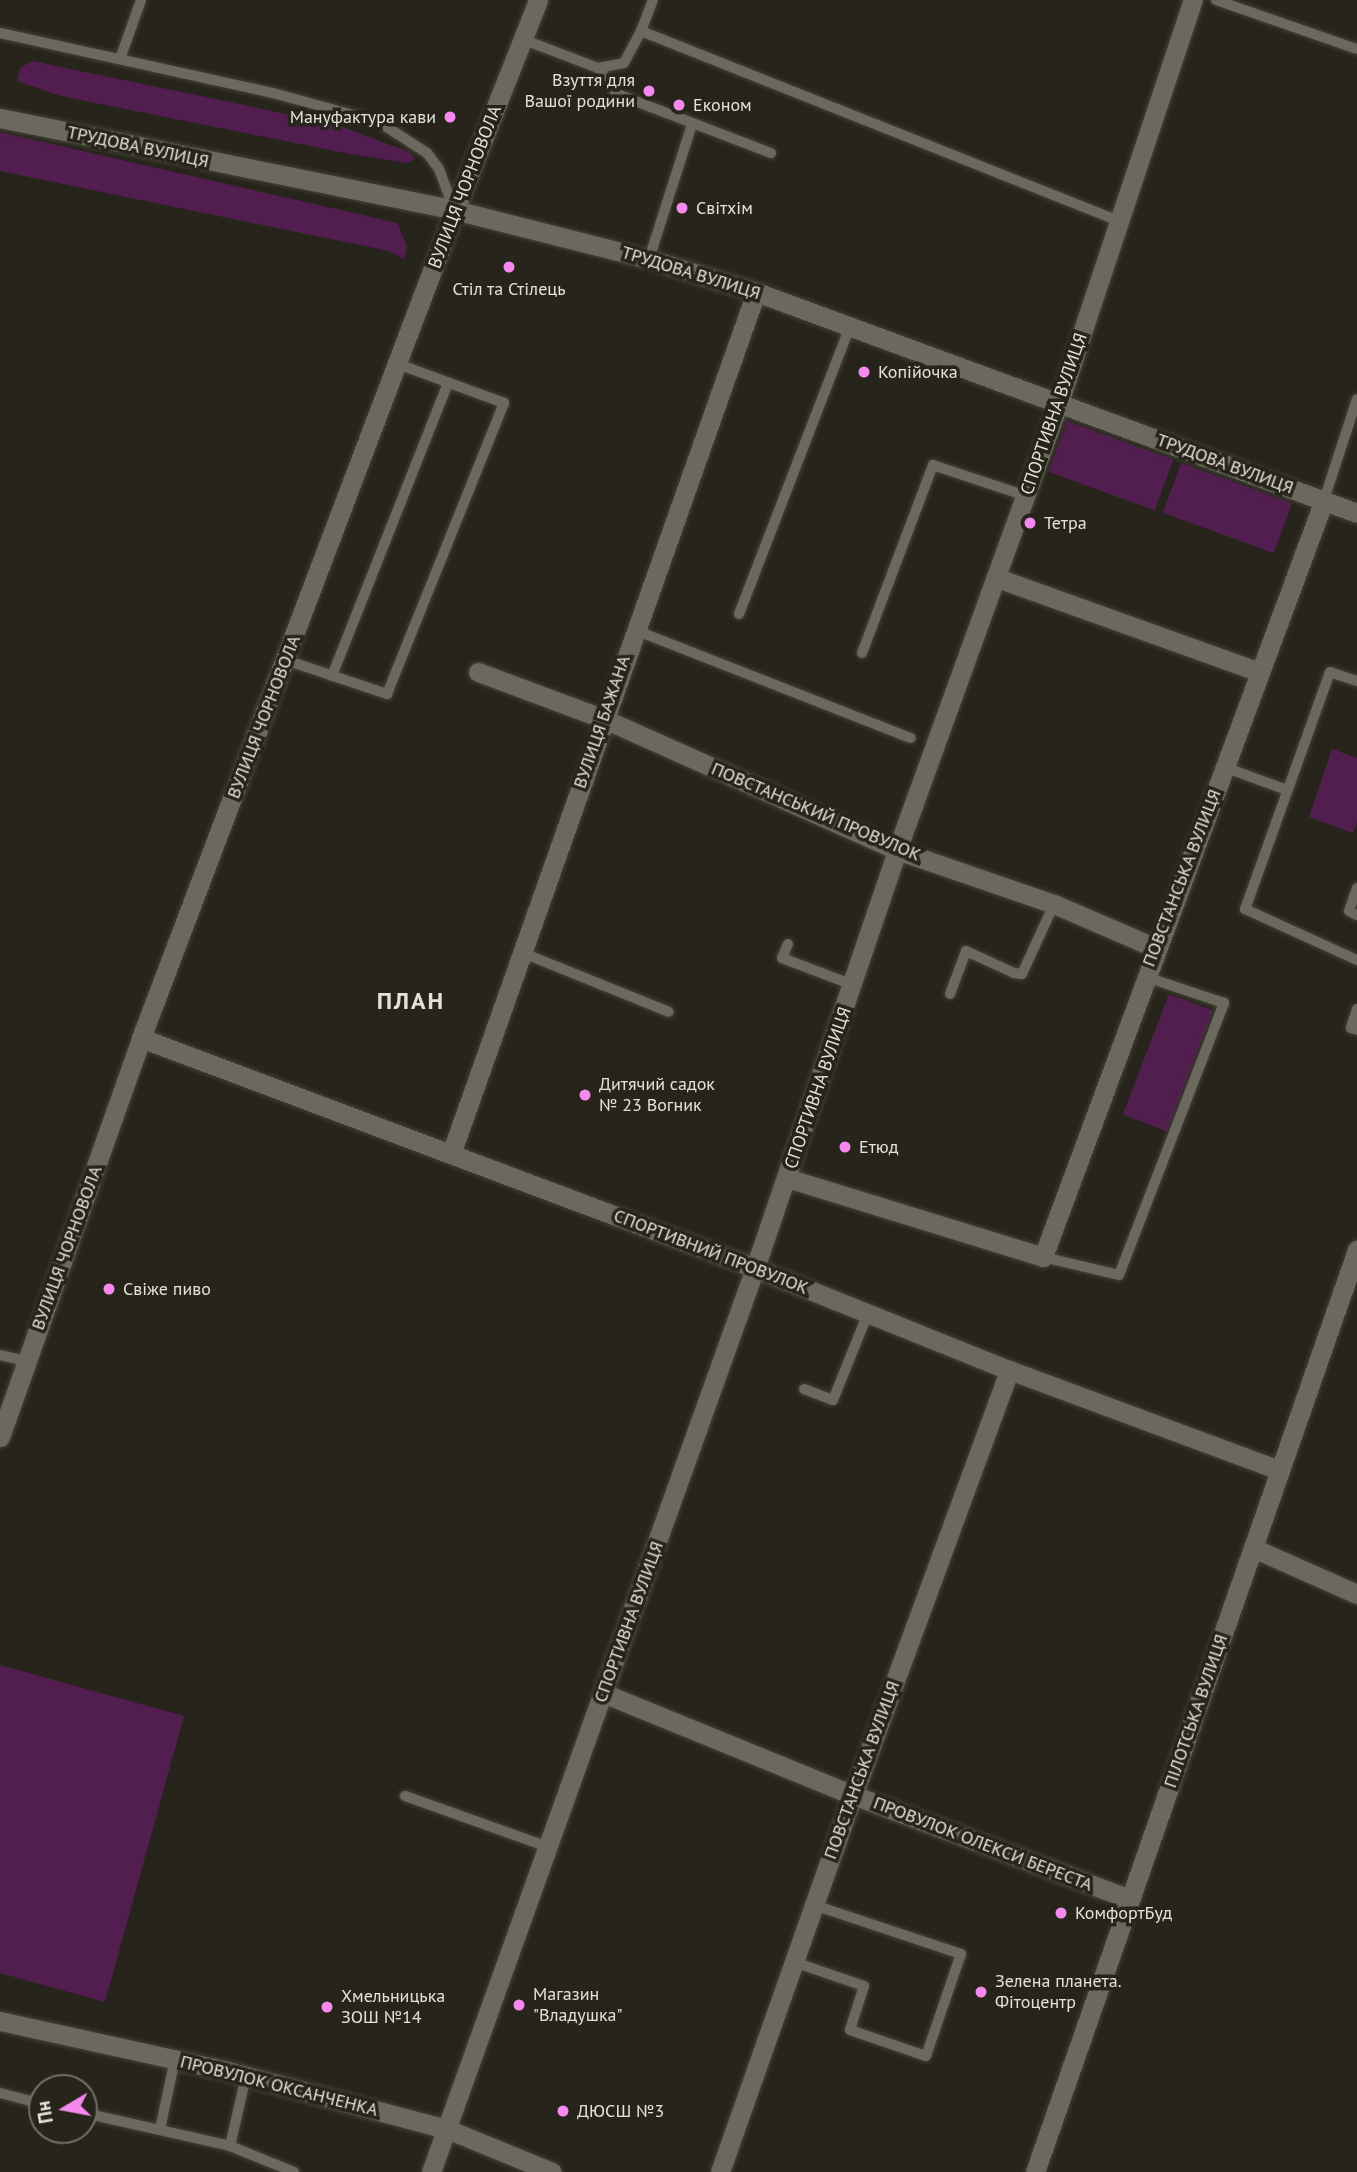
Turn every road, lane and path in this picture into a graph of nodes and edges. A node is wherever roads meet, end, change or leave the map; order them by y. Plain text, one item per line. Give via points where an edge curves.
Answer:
1 (141, 0) edge
2 (538, 0) edge
3 (653, 0) edge
4 (1193, 0) edge
5 (1216, 0) edge
6 (641, 31) junction
7 (0, 33) edge
8 (522, 39) junction
9 (1357, 49) edge
10 (120, 59) junction
11 (598, 68) junction
12 (0, 118) edge
13 (692, 124) junction
14 (771, 153) dead end
15 (455, 210) junction
16 (1119, 221) junction
17 (649, 259) junction
18 (756, 292) junction
19 (849, 326) junction
20 (398, 364) junction
21 (448, 383) junction
22 (1357, 399) edge
23 (1059, 402) junction
24 (1026, 496) junction
25 (1324, 500) junction
26 (1357, 513) edge
27 (997, 578) junction
28 (738, 614) dead end
29 (635, 630) junction
30 (862, 653) dead end
31 (286, 660) junction
32 (478, 672) dead end
33 (1259, 672) junction
34 (332, 676) junction
35 (1357, 681) edge
36 (602, 718) junction
37 (911, 738) dead end
38 (1224, 766) junction
39 (1287, 790) junction
40 (897, 850) junction
41 (1357, 888) edge
42 (1054, 904) junction
43 (1357, 915) edge
44 (788, 944) dead end
45 (1156, 948) junction
46 (523, 953) junction
47 (1357, 960) edge
48 (1145, 977) junction
49 (854, 985) junction
50 (950, 994) dead end
51 (1357, 1009) edge
52 (669, 1012) dead end
53 (1357, 1031) edge
54 (141, 1038) junction
55 (451, 1154) junction
56 (787, 1178) junction
57 (1357, 1250) edge
58 (1043, 1256) junction
59 (755, 1268) junction
60 (868, 1313) junction
61 (0, 1355) edge
62 (27, 1361) junction
63 (1009, 1370) junction
64 (804, 1389) dead end
65 (0, 1437) edge
66 (1280, 1469) junction
67 (1253, 1548) junction
68 (1357, 1594) edge
69 (603, 1693) junction
70 (853, 1795) junction
71 (405, 1796) dead end
72 (548, 1847) junction
73 (1130, 1899) junction
74 (814, 1905) junction
75 (794, 1962) junction
76 (0, 2021) edge
77 (175, 2059) junction
78 (246, 2076) junction
79 (0, 2093) edge
80 (28, 2100) edge
81 (98, 2116) edge
82 (160, 2129) junction
83 (447, 2129) junction
84 (230, 2146) junction
85 (294, 2172) edge
86 (431, 2172) edge
87 (552, 2172) edge
88 (720, 2172) edge
89 (1035, 2172) edge

1 - 10 lane
2 - 8 street, ВУЛИЦЯ ЧОРНОВОЛА
3 - 6 lane
4 - 16 street, СПОРТИВНА ВУЛИЦЯ
5 - 9 lane
6 - 11 lane via 624,63
6 - 16 lane
7 - 10 lane
8 - 11 lane
8 - 15 street, ВУЛИЦЯ ЧОРНОВОЛА
10 - 15 lane via 379,122 427,153 439,169
11 - 13 lane via 617,94
12 - 15 street, ТРУДОВА ВУЛИЦЯ
13 - 14 lane
13 - 17 lane
15 - 17 street, ТРУДОВА ВУЛИЦЯ
15 - 20 street, ВУЛИЦЯ ЧОРНОВОЛА
16 - 23 street, СПОРТИВНА ВУЛИЦЯ
17 - 18 street, ТРУДОВА ВУЛИЦЯ
18 - 19 street, ТРУДОВА ВУЛИЦЯ
18 - 29 street, ВУЛИЦЯ БАЖАНА
19 - 23 street, ТРУДОВА ВУЛИЦЯ
19 - 28 lane
20 - 21 lane
20 - 31 street, ВУЛИЦЯ ЧОРНОВОЛА
21 - 34 lane
21 - 34 lane via 504,403 387,694
22 - 25 lane
23 - 24 street, СПОРТИВНА ВУЛИЦЯ
23 - 25 street, ТРУДОВА ВУЛИЦЯ
24 - 27 street, СПОРТИВНА ВУЛИЦЯ
24 - 30 lane via 933,464
25 - 26 street, ТРУДОВА ВУЛИЦЯ
25 - 33 street, ПОВСТАНСЬКА ВУЛИЦЯ
27 - 33 street
27 - 40 street, СПОРТИВНА ВУЛИЦЯ
29 - 36 street, ВУЛИЦЯ БАЖАНА
29 - 37 lane
31 - 34 lane
31 - 54 street, ВУЛИЦЯ ЧОРНОВОЛА
32 - 36 street, ПОВСТАНСЬКИЙ ПРОВУЛОК
33 - 38 street, ПОВСТАНСЬКА ВУЛИЦЯ
35 - 39 lane via 1330,672
36 - 40 street, ПОВСТАНСЬКИЙ ПРОВУЛОК
36 - 46 street, ВУЛИЦЯ БАЖАНА
38 - 39 lane
38 - 45 street, ПОВСТАНСЬКА ВУЛИЦЯ
39 - 47 lane via 1245,909
40 - 42 street, ПОВСТАНСЬКИЙ ПРОВУЛОК
40 - 49 street, СПОРТИВНА ВУЛИЦЯ
41 - 43 lane via 1349,911
42 - 45 street, ПОВСТАНСЬКИЙ ПРОВУЛОК
42 - 50 lane via 1022,974 966,951
44 - 49 lane via 782,958
45 - 48 street, ПОВСТАНСЬКА ВУЛИЦЯ
46 - 52 lane
46 - 55 street, ВУЛИЦЯ БАЖАНА
48 - 58 street, ПОВСТАНСЬКА ВУЛИЦЯ
48 - 58 lane via 1224,1003 1118,1275
49 - 56 street, СПОРТИВНА ВУЛИЦЯ
51 - 53 lane via 1351,1028
54 - 55 street, СПОРТИВНИЙ ПРОВУЛОК
54 - 62 street, ВУЛИЦЯ ЧОРНОВОЛА
55 - 59 street, СПОРТИВНИЙ ПРОВУЛОК
56 - 58 street
56 - 59 street, СПОРТИВНА ВУЛИЦЯ
57 - 66 street, ПІЛОТСЬКА ВУЛИЦЯ
59 - 60 street, СПОРТИВНИЙ ПРОВУЛОК
59 - 69 street, СПОРТИВНА ВУЛИЦЯ
60 - 63 street, СПОРТИВНИЙ ПРОВУЛОК
60 - 64 lane via 832,1400
61 - 62 lane
62 - 65 street, ВУЛИЦЯ ЧОРНОВОЛА
63 - 66 street, СПОРТИВНИЙ ПРОВУЛОК
63 - 70 street, ПОВСТАНСЬКА ВУЛИЦЯ
66 - 67 street, ПІЛОТСЬКА ВУЛИЦЯ
67 - 68 street
67 - 73 street, ПІЛОТСЬКА ВУЛИЦЯ
69 - 70 street, ПРОВУЛОК ОЛЕКСИ БЕРЕСТА
69 - 72 street, СПОРТИВНА ВУЛИЦЯ
70 - 73 street, ПРОВУЛОК ОЛЕКСИ БЕРЕСТА
70 - 74 street, ПОВСТАНСЬКА ВУЛИЦЯ
71 - 72 lane
72 - 83 street, СПОРТИВНА ВУЛИЦЯ
73 - 89 street, ПІЛОТСЬКА ВУЛИЦЯ
74 - 75 street, ПОВСТАНСЬКА ВУЛИЦЯ
74 - 75 lane via 961,1954 926,2056 849,2030 864,1986
75 - 88 street, ПОВСТАНСЬКА ВУЛИЦЯ
76 - 77 street, ПРОВУЛОК ОКСАНЧЕНКА
77 - 78 street, ПРОВУЛОК ОКСАНЧЕНКА
77 - 82 lane
78 - 83 street, ПРОВУЛОК ОКСАНЧЕНКА
78 - 84 lane
79 - 80 lane
81 - 82 lane
82 - 84 lane
83 - 86 street, СПОРТИВНА ВУЛИЦЯ
83 - 87 street, ПРОВУЛОК ОКСАНЧЕНКА
84 - 85 lane

